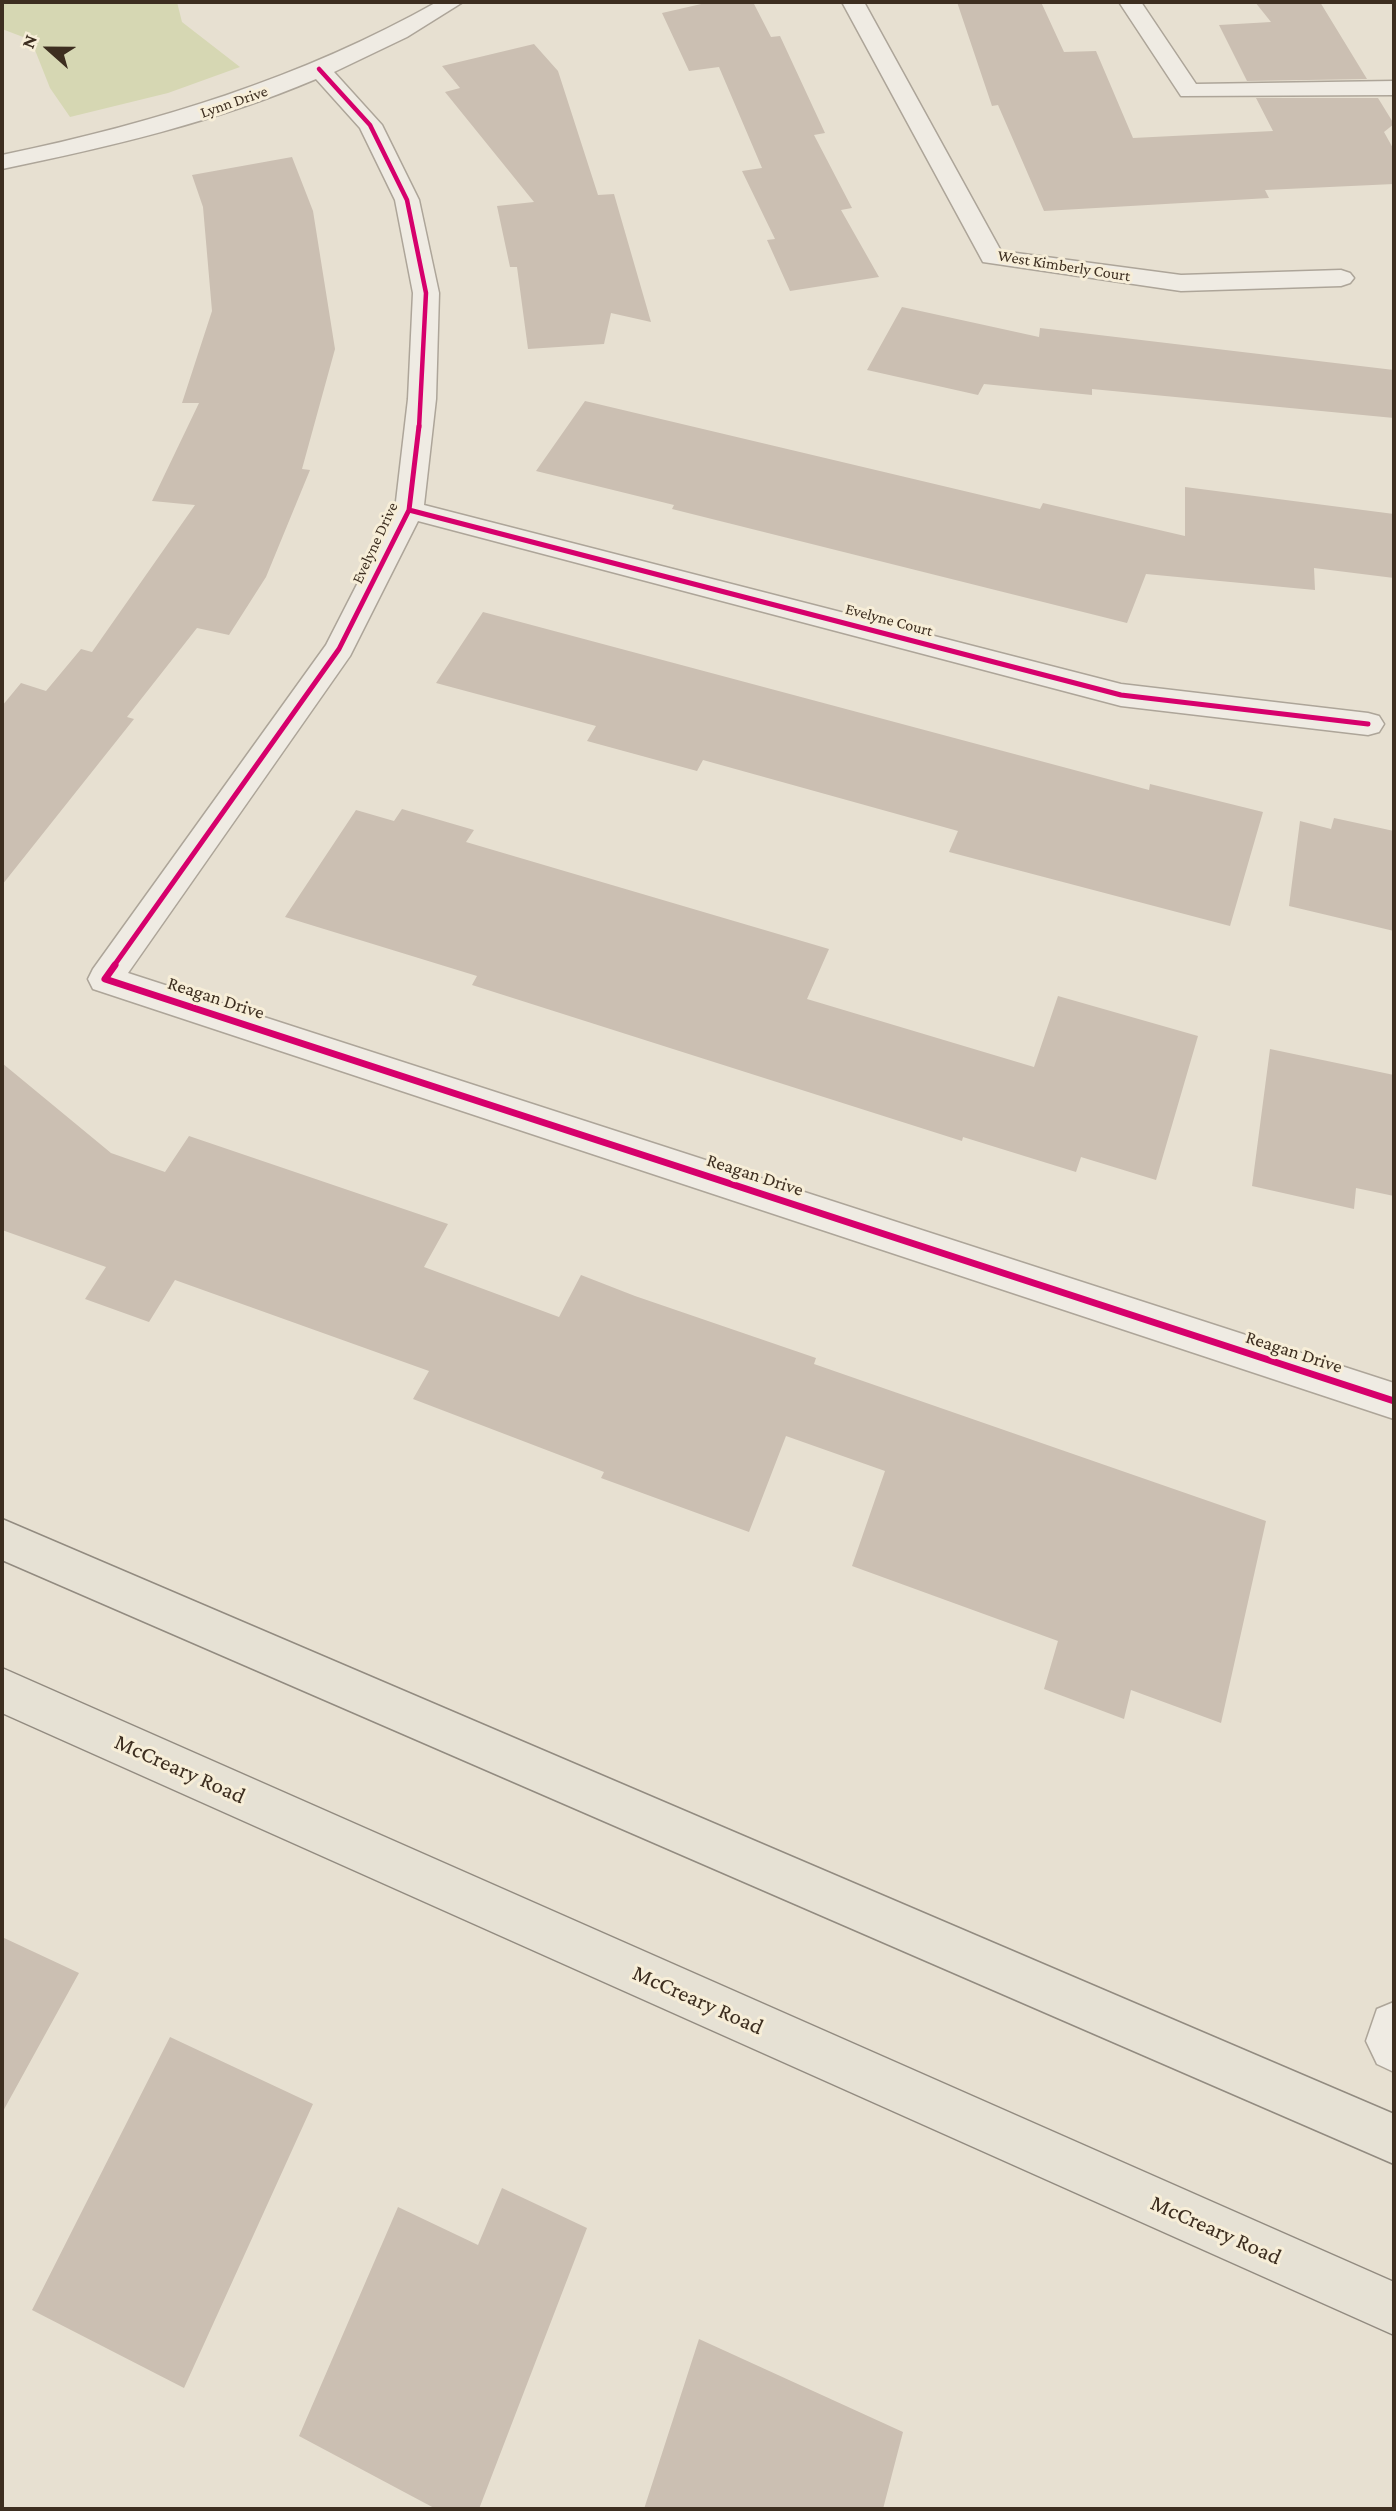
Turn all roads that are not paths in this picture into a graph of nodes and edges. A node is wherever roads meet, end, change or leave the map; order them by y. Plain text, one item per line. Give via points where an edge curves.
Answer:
1 (452, 2) edge
2 (853, 2) edge
3 (1130, 2) edge
4 (319, 69) junction
5 (1394, 88) edge
6 (2, 162) edge
7 (1341, 278) dead end
8 (409, 510) junction
9 (1368, 724) dead end
10 (106, 979) joint
11 (1394, 1401) edge
12 (2, 1539) edge
13 (2, 1690) edge
14 (1394, 2026) edge
15 (1394, 2047) edge
16 (1394, 2139) edge
17 (1394, 2309) edge

1 - 4 street, Lynn Drive via 400,34
2 - 7 street, West Kimberly Court via 992,257 1181,283
3 - 5 street via 1189,91
4 - 6 street, Lynn Drive via 249,99 133,135
4 - 8 street, Evelyne Drive via 370,125 410,213 426,293 422,399
8 - 9 street, Evelyne Court via 1121,695
8 - 10 street, Evelyne Drive via 339,649
10 - 11 street, Reagan Drive
12 - 16 main road
13 - 17 main road, McCreary Road
14 - 15 street

